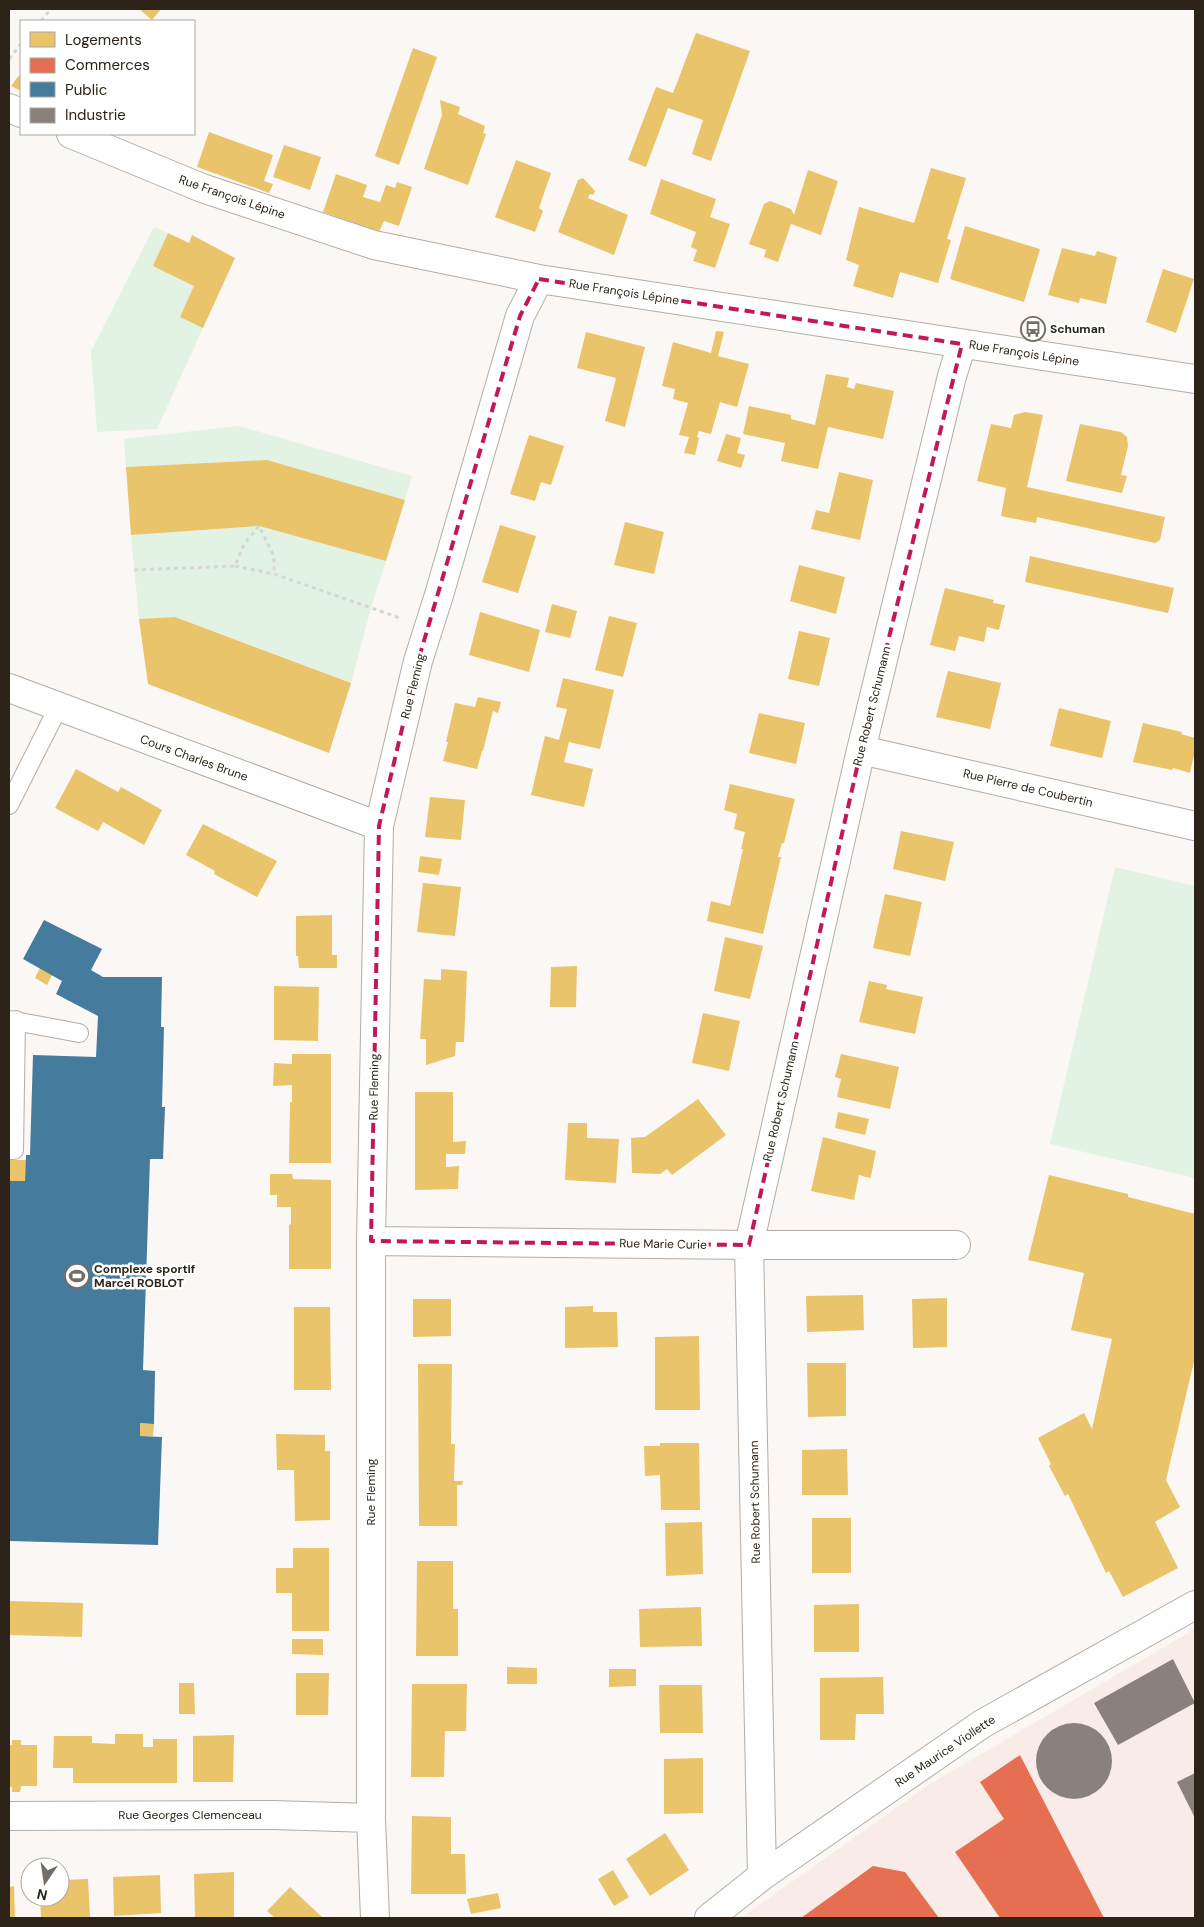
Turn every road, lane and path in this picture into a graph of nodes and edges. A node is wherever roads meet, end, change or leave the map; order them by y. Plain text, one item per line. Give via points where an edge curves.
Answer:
1 (51, 9) edge
2 (42, 20) edge
3 (20, 45) edge
4 (9, 59) edge
5 (73, 135) edge
6 (539, 279) junction
7 (962, 344) junction
8 (1195, 380) edge
9 (236, 566) junction
10 (134, 570) dead end
11 (274, 574) junction
12 (428, 628) junction
13 (9, 688) edge
14 (58, 708) junction
15 (861, 750) junction
16 (9, 805) edge
17 (379, 826) junction
18 (1195, 826) edge
19 (12, 1020) edge
20 (79, 1033) dead end
21 (9, 1150) edge
22 (371, 1241) junction
23 (749, 1245) junction
24 (956, 1245) dead end
25 (1195, 1605) edge
26 (9, 1816) edge
27 (371, 1818) junction
28 (762, 1876) junction
29 (375, 1918) edge
30 (709, 1918) edge

1 - 2 path
3 - 4 path
5 - 6 street, Rue François Lépine via 202,188 374,245
6 - 7 street, Rue François Lépine
6 - 12 street, Rue Fleming via 520,316
7 - 8 street, Rue François Lépine
7 - 15 street, Rue Robert Schumann
9 - 10 path
9 - 11 path
9 - 11 path via 244,544 259,526 274,556
11 - 12 path
12 - 17 street, Rue Fleming
13 - 14 street, Cours Charles Brune
14 - 16 lane
14 - 17 street, Cours Charles Brune
15 - 18 street, Rue Pierre de Coubertin
15 - 23 street, Rue Robert Schumann
17 - 22 street, Rue Fleming
19 - 20 lane
19 - 21 lane via 14,1150
22 - 23 street, Rue Marie Curie
22 - 27 street, Rue Fleming
23 - 24 street, Rue Marie Curie
23 - 28 street, Rue Robert Schumann
25 - 28 street, Rue Maurice Viollette via 982,1724
26 - 27 street, Rue Georges Clemenceau
27 - 29 street, Rue Fleming
28 - 30 street, Rue Maurice Viollette

